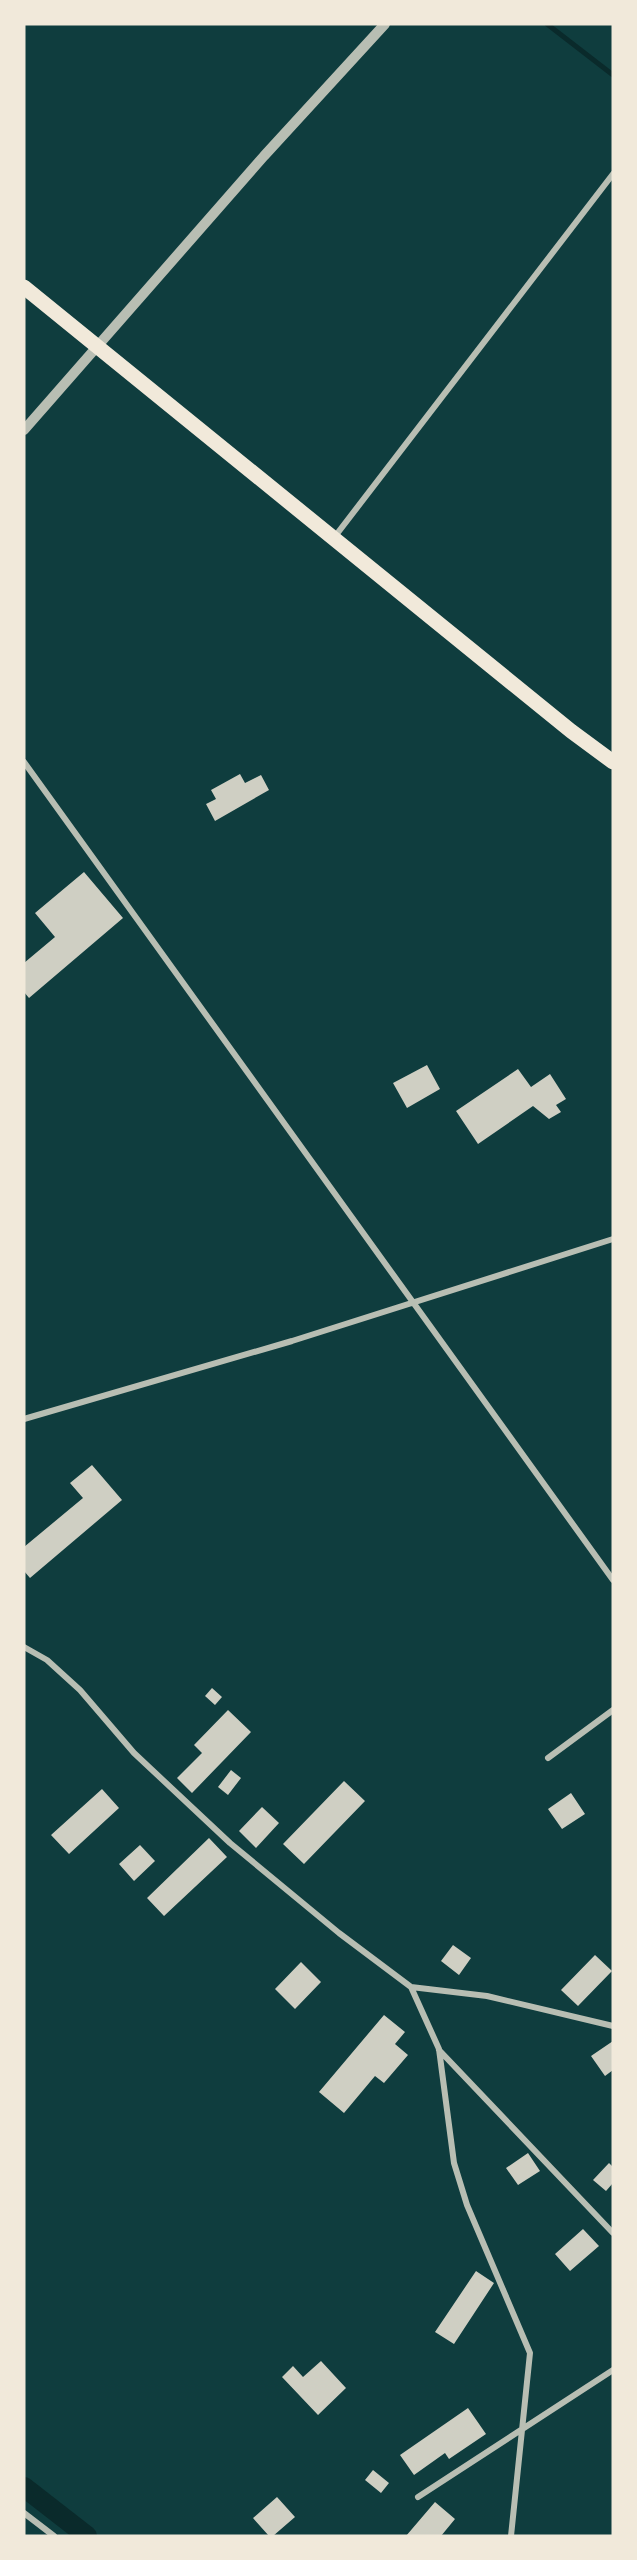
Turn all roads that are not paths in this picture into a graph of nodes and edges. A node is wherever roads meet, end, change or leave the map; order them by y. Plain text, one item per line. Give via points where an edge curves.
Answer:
1 (385, 24) edge
2 (613, 174) edge
3 (24, 287) edge
4 (96, 348) junction
5 (24, 430) edge
6 (333, 539) junction
7 (24, 762) edge
8 (613, 762) edge
9 (613, 1239) edge
10 (411, 1303) junction
11 (24, 1419) edge
12 (613, 1580) edge
13 (24, 1647) edge
14 (613, 1710) edge
15 (548, 1758) dead end
16 (411, 1987) junction
17 (613, 2026) edge
18 (439, 2049) junction
19 (613, 2233) edge
20 (613, 2370) edge
21 (523, 2430) junction
22 (418, 2497) dead end
23 (24, 2513) edge
24 (54, 2536) edge
25 (511, 2536) edge

1 - 4 street
2 - 6 street
3 - 4 main road
4 - 5 street
4 - 6 main road
6 - 8 main road
7 - 10 street
9 - 10 street
10 - 11 street
10 - 12 street
13 - 16 street via 47,1660 80,1690 141,1760 230,1843
14 - 15 street
16 - 17 street via 488,1996
16 - 18 street
18 - 19 street
18 - 21 street via 454,2163 530,2353
20 - 21 street
21 - 22 street
21 - 25 street
23 - 24 street

